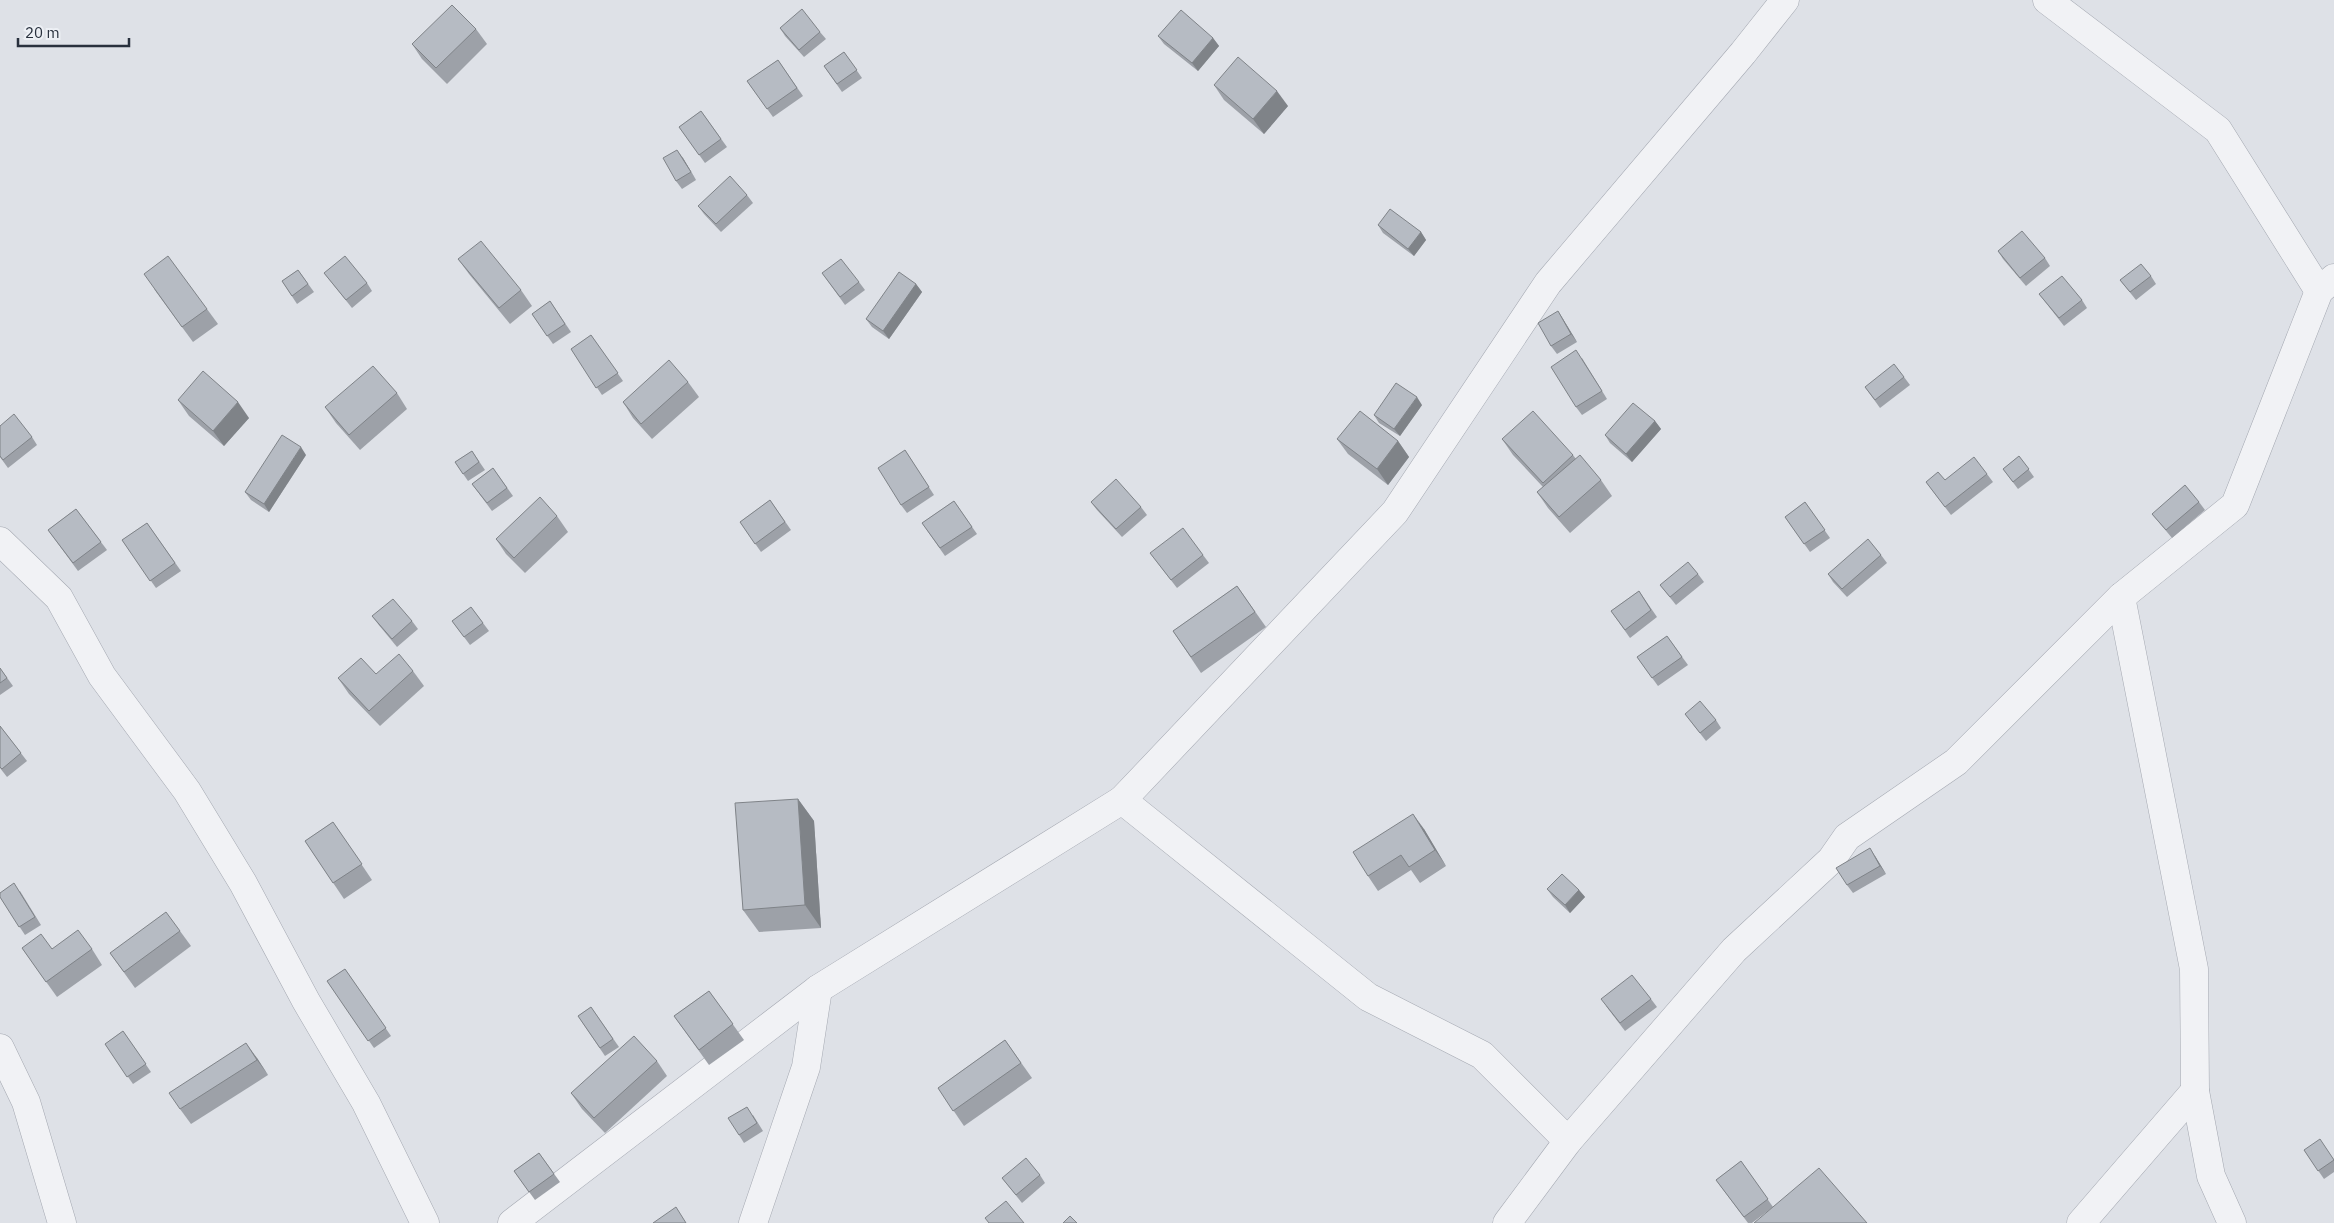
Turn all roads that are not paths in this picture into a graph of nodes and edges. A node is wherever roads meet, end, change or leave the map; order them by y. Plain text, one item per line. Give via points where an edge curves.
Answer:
1 (1785, 0) edge
2 (2047, 0) edge
3 (2327, 284) edge
4 (0, 541) edge
5 (2121, 597) junction
6 (1122, 800) junction
7 (818, 989) junction
8 (0, 1048) edge
9 (2195, 1091) junction
10 (1568, 1141) junction
11 (62, 1223) edge
12 (425, 1223) edge
13 (512, 1223) edge
14 (753, 1223) edge
15 (1507, 1223) edge
16 (2081, 1223) edge
17 (2232, 1223) edge

1 - 6 street via 1744,53 1548,283 1395,512
2 - 3 street via 2218,130
3 - 5 street via 2235,505
4 - 12 street via 59,598 102,676 187,791 243,883 306,1001 366,1103
5 - 9 street via 2194,969
5 - 10 street via 1956,762 1847,837 1831,860 1734,950
6 - 7 street
6 - 10 street via 1368,996 1482,1055
7 - 13 street
7 - 14 street via 806,1067
8 - 11 street via 26,1102
9 - 16 street
9 - 17 street via 2211,1176
10 - 15 street

